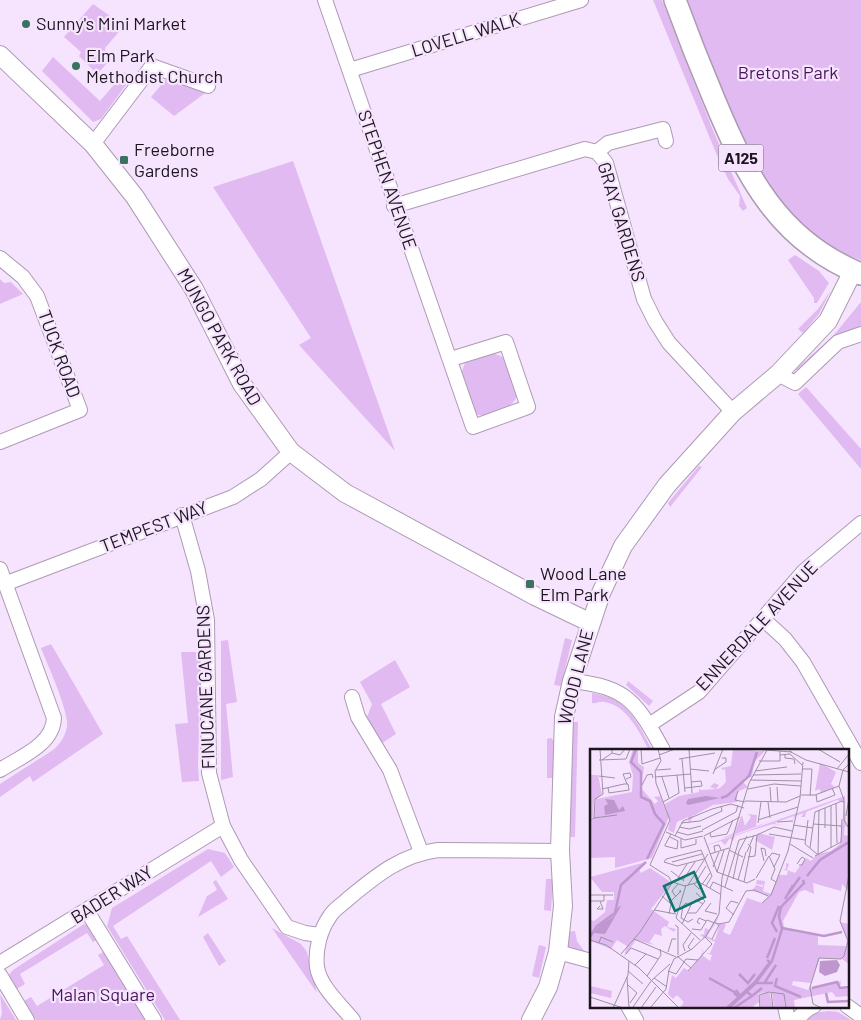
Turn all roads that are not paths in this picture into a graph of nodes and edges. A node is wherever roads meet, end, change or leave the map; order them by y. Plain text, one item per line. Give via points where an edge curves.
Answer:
1 (325, 0) edge
2 (581, 0) edge
3 (675, 0) edge
4 (0, 55) edge
5 (350, 70) junction
6 (208, 86) dead end
7 (666, 141) dead end
8 (93, 144) junction
9 (597, 152) junction
10 (394, 206) junction
11 (0, 258) edge
12 (857, 272) edge
13 (861, 334) edge
14 (451, 359) junction
15 (778, 374) junction
16 (733, 412) junction
17 (0, 442) edge
18 (291, 452) junction
19 (182, 515) junction
20 (861, 523) edge
21 (0, 569) edge
22 (7, 583) junction
23 (763, 620) junction
24 (589, 622) junction
25 (572, 681) junction
26 (352, 697) dead end
27 (649, 725) junction
28 (662, 749) edge
29 (861, 763) edge
30 (0, 770) edge
31 (223, 826) junction
32 (560, 851) junction
33 (421, 852) junction
34 (87, 911) junction
35 (320, 934) junction
36 (558, 952) junction
37 (590, 961) edge
38 (0, 963) edge
39 (0, 975) edge
40 (629, 1008) edge
41 (810, 1008) edge
42 (27, 1020) edge
43 (154, 1020) edge
44 (353, 1020) edge
45 (531, 1020) edge
46 (636, 1020) edge
47 (796, 1020) edge

1 - 5 street, STEPHEN AVENUE
2 - 5 street, LOVELL WALK
3 - 12 main road, A125 via 722,120 758,190 804,242
4 - 8 street, MUNGO PARK ROAD
5 - 10 street, STEPHEN AVENUE
6 - 8 street via 152,66
7 - 9 street via 662,129 608,144
8 - 18 street, MUNGO PARK ROAD via 166,245 194,289 242,384
9 - 10 street, GRAY GARDENS via 586,150
9 - 16 street, GRAY GARDENS via 606,163 644,299 655,321 669,343
10 - 14 street, STEPHEN AVENUE
11 - 17 street, TUCK ROAD via 23,277 37,296 80,410
12 - 15 street, WOOD LANE via 828,321
13 - 15 street via 838,342 795,383
14 - 14 street, STEPHEN AVENUE via 473,427 528,407 506,342
15 - 16 street, WOOD LANE
16 - 24 street, WOOD LANE via 667,485 623,546
18 - 19 street, TEMPEST WAY via 261,479 234,497
18 - 24 street, MUNGO PARK ROAD via 345,493
19 - 22 street, TEMPEST WAY
19 - 31 street, FINUCANE GARDENS via 198,571 207,620 209,772
20 - 23 street, ENNERDALE AVENUE via 804,571
21 - 22 street
22 - 30 street via 54,718 48,739
23 - 27 street, ENNERDALE AVENUE via 698,692
23 - 29 street via 785,639 803,662
24 - 25 street, WOOD LANE
25 - 27 street via 592,683 624,694
25 - 32 street, WOOD LANE via 563,731
26 - 33 street via 358,717 390,770
27 - 28 street
31 - 34 street, BADER WAY
31 - 35 street, FINUCANE GARDENS via 241,860 287,927
32 - 33 street
32 - 36 street, WOOD LANE via 564,906
33 - 35 street via 398,861 370,880 331,914
34 - 38 street, BADER WAY
34 - 43 street
35 - 44 street via 317,967 328,990
36 - 37 street
36 - 45 street, WOOD LANE via 548,987
39 - 42 street
40 - 46 street
41 - 47 street

